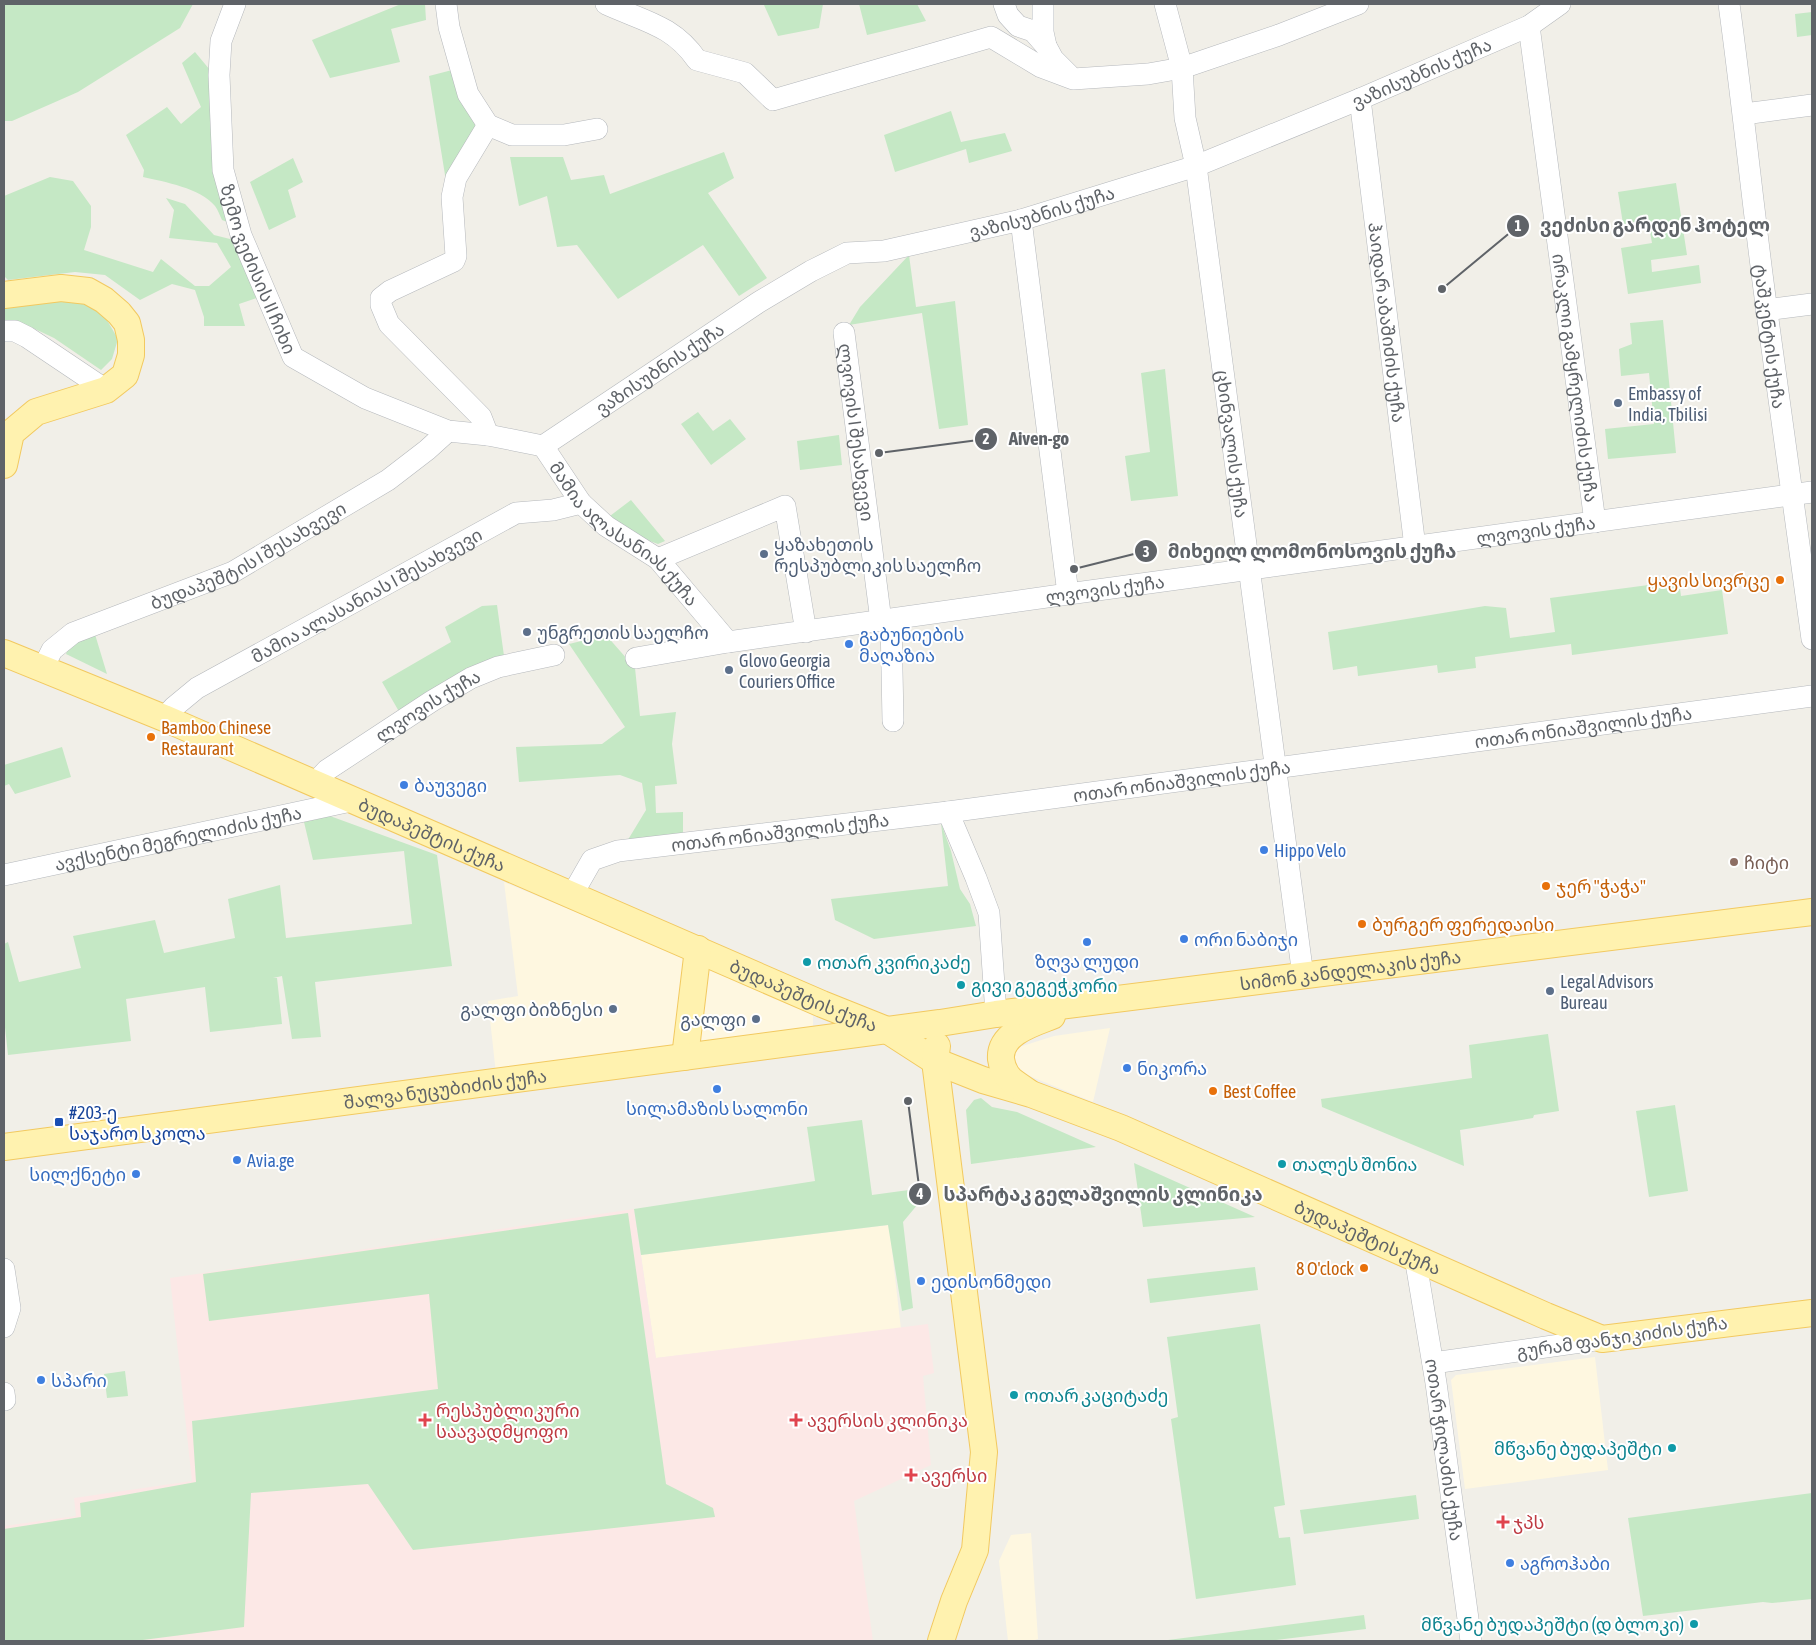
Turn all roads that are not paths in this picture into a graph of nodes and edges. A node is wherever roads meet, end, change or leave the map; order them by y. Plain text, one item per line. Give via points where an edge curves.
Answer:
1 (235, 4) edge
2 (446, 4) edge
3 (606, 4) edge
4 (1004, 4) edge
5 (1043, 4) edge
6 (1165, 4) edge
7 (1358, 4) edge
8 (1560, 4) edge
9 (1728, 4) edge
10 (1529, 26) junction
11 (1046, 46) junction
12 (1182, 68) junction
13 (1073, 79) junction
14 (1360, 99) junction
15 (1812, 104) edge
16 (1744, 114) junction
17 (488, 126) junction
18 (597, 129) dead end
19 (1196, 166) junction
20 (1020, 220) junction
21 (4, 295) edge
22 (1812, 304) edge
23 (1766, 310) junction
24 (4, 331) edge
25 (844, 333) dead end
26 (106, 390) junction
27 (448, 431) junction
28 (488, 435) junction
29 (543, 446) junction
30 (4, 465) edge
31 (1812, 492) edge
32 (1791, 495) junction
33 (581, 503) junction
34 (1595, 522) junction
35 (1415, 546) junction
36 (658, 558) junction
37 (1249, 570) junction
38 (1068, 594) junction
39 (886, 621) junction
40 (806, 632) junction
41 (1812, 639) edge
42 (728, 642) junction
43 (4, 653) edge
44 (554, 655) dead end
45 (636, 658) dead end
46 (43, 668) junction
47 (1812, 696) edge
48 (164, 718) junction
49 (893, 721) dead end
50 (1275, 769) junction
51 (314, 784) junction
52 (351, 801) junction
53 (948, 812) junction
54 (4, 875) edge
55 (572, 895) junction
56 (1812, 912) edge
57 (698, 950) junction
58 (1303, 976) junction
59 (1081, 1005) junction
60 (996, 1014) junction
61 (940, 1023) junction
62 (887, 1030) junction
63 (684, 1057) junction
64 (935, 1061) junction
65 (1031, 1094) junction
66 (4, 1147) edge
67 (1415, 1258) junction
68 (4, 1269) edge
69 (1812, 1313) edge
70 (4, 1327) edge
71 (1602, 1339) junction
72 (1433, 1364) junction
73 (941, 1641) edge
74 (1471, 1641) edge

1 - 27 street, ზემო ვეძისის II ჩიხი via 222,41 223,170 240,235 292,357 365,398
2 - 17 street via 449,27 468,94
3 - 13 street via 664,28 698,60 745,73 773,100 991,37 1041,67
4 - 11 street via 1008,15 1018,26 1033,31
5 - 11 street
6 - 12 street, ცხინვალის ქუჩა
7 - 12 street
8 - 10 street, ვაზისუბნის ქუჩა
9 - 16 street, ტაშკენტის ქუჩა
10 - 14 street, ვაზისუბნის ქუჩა
10 - 34 street, ირაკლი გამყრელიძის ქუჩა
11 - 13 street via 1053,59
12 - 13 street via 1148,74
12 - 19 street, ცხინვალის ქუჩა via 1185,118
14 - 19 street, ვაზისუბნის ქუჩა
14 - 35 street, ჰაიდარ აბაშიძის ქუჩა
15 - 16 street
16 - 23 street, ტაშკენტის ქუჩა
17 - 18 street via 512,135 564,135
17 - 28 street via 456,178 452,198 454,261 390,291 381,298 381,305 390,324 481,417
19 - 20 street, ვაზისუბნის ქუჩა
19 - 37 street, ცხინვალის ქუჩა
20 - 29 street, ვაზისუბნის ქუჩა via 884,251 848,252 759,302
20 - 38 street
21 - 26 main road via 61,288 88,291 119,313 127,323 131,355 125,375
22 - 23 street
23 - 32 street, ტაშკენტის ქუჩა
24 - 26 street via 15,331 27,337
25 - 39 street, ლვოვის I შესახვევი
26 - 30 main road via 36,412 11,433
27 - 28 street, ზემო ვეძისის II ჩიხი
27 - 46 street, ბუდაპეშტის I შესახვევი via 388,480 233,572 73,633 52,650
28 - 29 street, ზემო ვეძისის II ჩიხი
29 - 33 street, მამია ალასანიას ქუჩა
31 - 32 street, ლვოვის ქუჩა
32 - 34 street, ლვოვის ქუჩა
32 - 41 street, ტაშკენტის ქუჩა
33 - 36 street, მამია ალასანიას ქუჩა via 606,526
33 - 48 street, მამია ალასანიას I შესახვევი via 553,510 516,512 197,688
34 - 35 street, ლვოვის ქუჩა
35 - 37 street, ლვოვის ქუჩა
36 - 40 street via 785,506
36 - 42 street, მამია ალასანიას ქუჩა
37 - 38 street, ლვოვის ქუჩა
37 - 50 street, ცხინვალის ქუჩა
38 - 39 street, ლვოვის ქუჩა
39 - 40 street, ლვოვის ქუჩა
39 - 49 street, ლვოვის I შესახვევი
40 - 42 street, ლვოვის ქუჩა
42 - 45 street, ლვოვის ქუჩა
43 - 46 main road, ბუდაპეშტის ქუჩა
44 - 51 street, ლვოვის ქუჩა via 498,667 471,678 327,770
46 - 48 main road, ბუდაპეშტის ქუჩა
47 - 50 street, ოთარ ონიაშვილის ქუჩა
48 - 51 main road, ბუდაპეშტის ქუჩა
50 - 53 street, ოთარ ონიაშვილის ქუჩა
50 - 58 street, ცხინვალის ქუჩა
51 - 52 main road, ბუდაპეშტის ქუჩა
52 - 54 street, ავქსენტი მეგრელიძის ქუჩა
52 - 55 main road, ბუდაპეშტის ქუჩა
53 - 55 street, ოთარ ონიაშვილის ქუჩა via 618,851 592,860
53 - 60 street via 989,912
55 - 57 main road, ბუდაპეშტის ქუჩა
56 - 58 main road, სიმონ კანდელაკის ქუჩა
57 - 62 main road, ბუდაპეშტის ქუჩა
57 - 63 main road
58 - 59 main road, სიმონ კანდელაკის ქუჩა
59 - 60 main road, სიმონ კანდელაკის ქუჩა
59 - 65 main road via 1031,1024 1009,1038 1001,1053 1006,1073
60 - 61 main road, სიმონ კანდელაკის ქუჩა
61 - 62 main road, სიმონ კანდელაკის ქუჩა
61 - 64 main road
62 - 63 main road, შალვა ნუცუბიძის ქუჩა
62 - 64 main road, ბუდაპეშტის ქუჩა
63 - 66 main road, შალვა ნუცუბიძის ქუჩა
64 - 65 main road, ბუდაპეშტის ქუჩა
64 - 73 main road via 984,1452 975,1550
65 - 67 main road, ბუდაპეშტის ქუჩა via 1121,1128
67 - 71 main road, ბუდაპეშტის ქუჩა
67 - 72 street, ოთარ ჭილაძის ქუჩა
68 - 70 street via 10,1308
69 - 71 main road, გურამ ფანჯიკიძის ქუჩა
71 - 72 street, გურამ ფანჯიკიძის ქუჩა
72 - 74 street, ოთარ ჭილაძის ქუჩა

